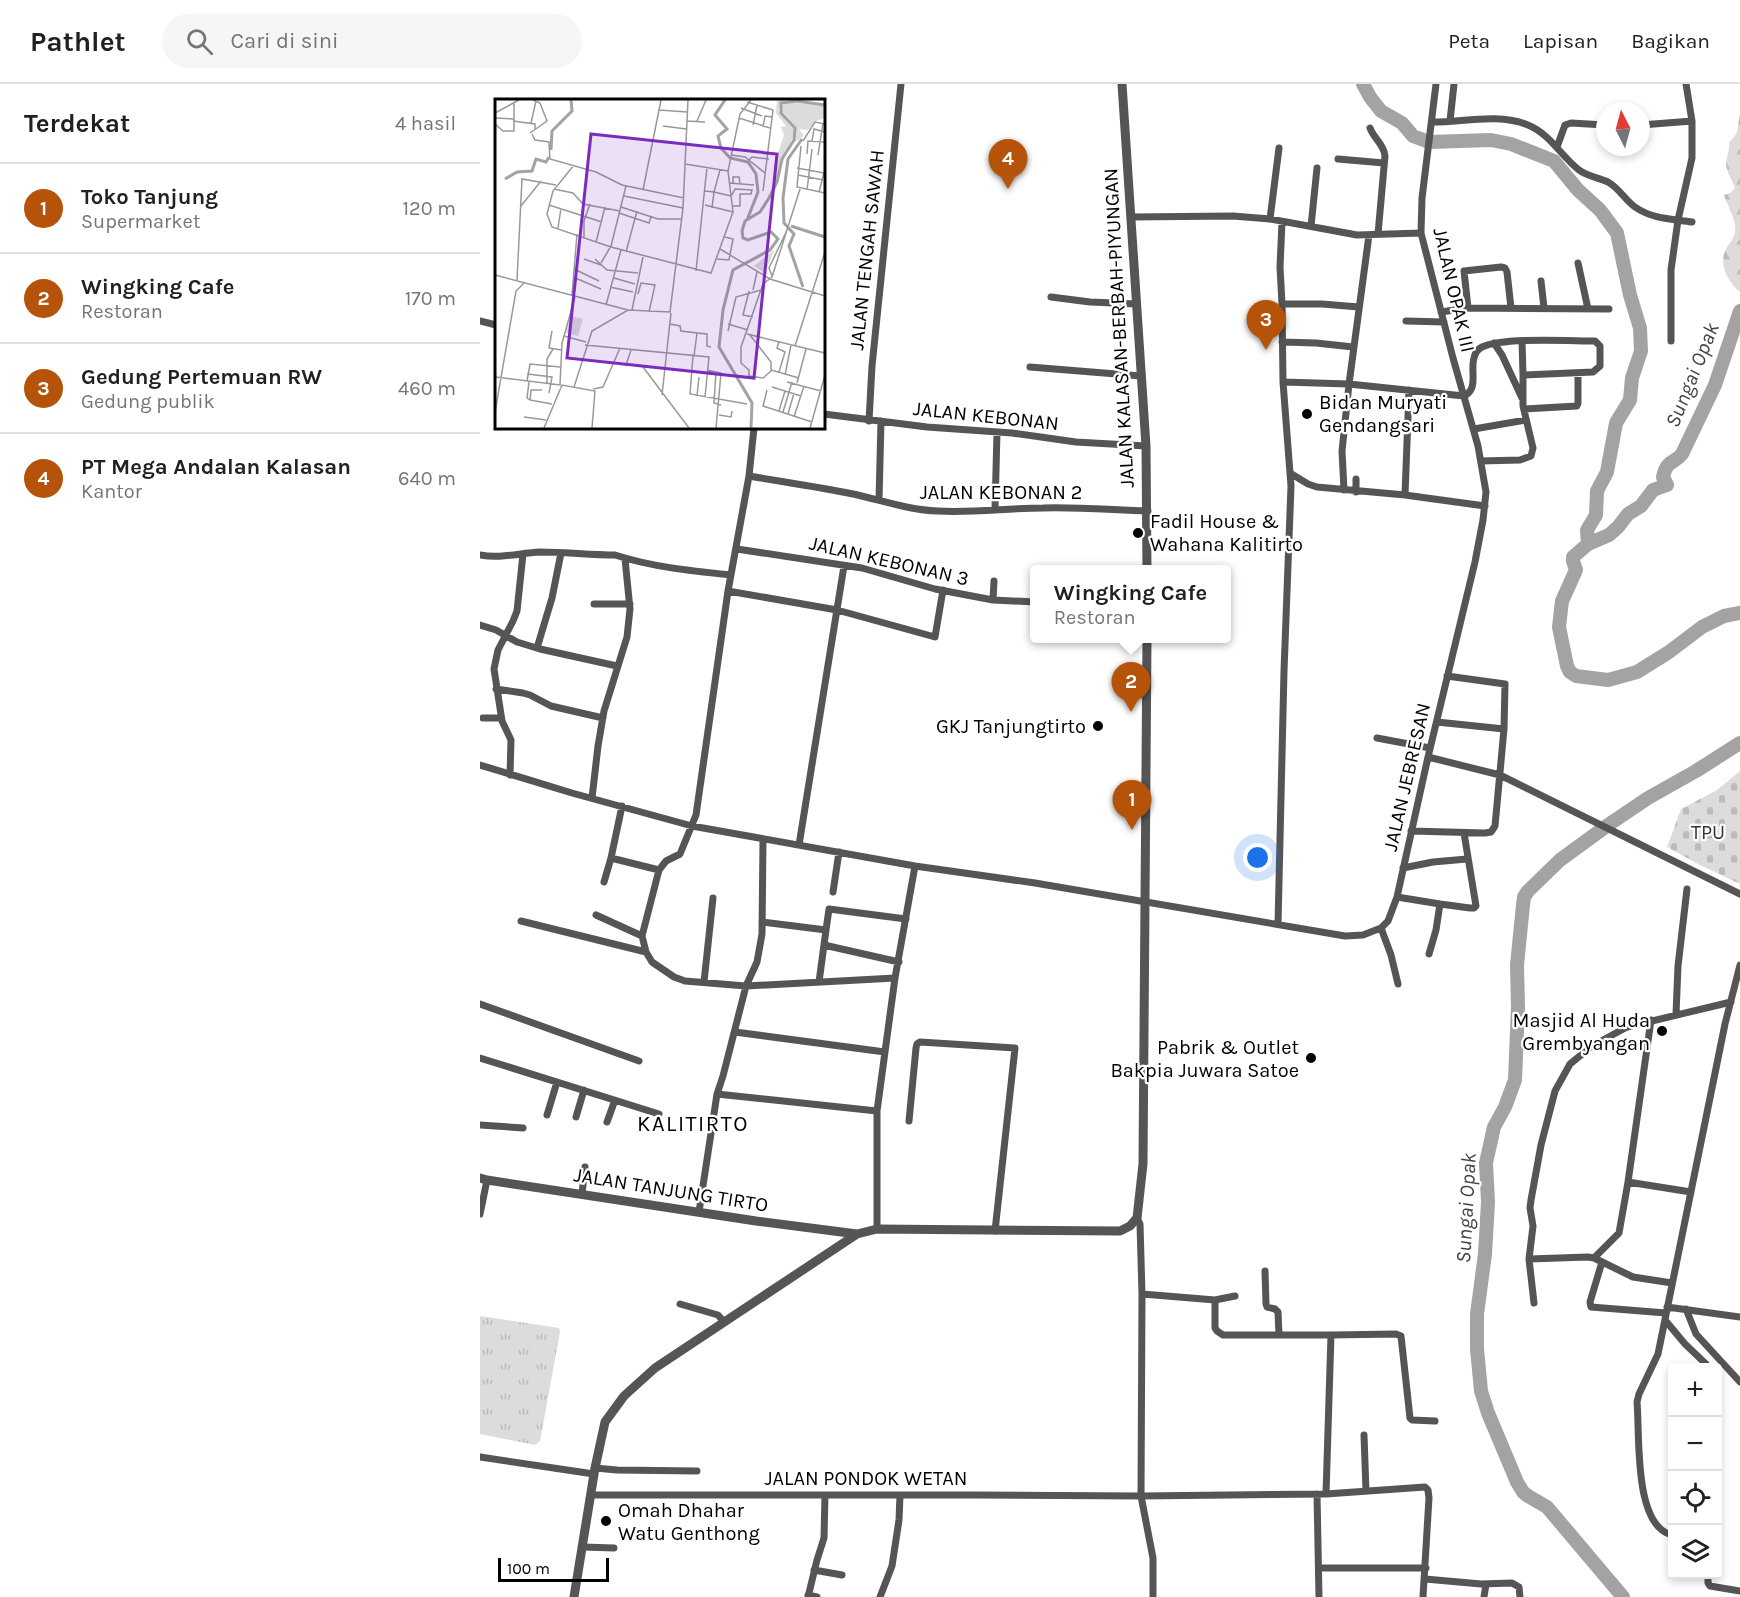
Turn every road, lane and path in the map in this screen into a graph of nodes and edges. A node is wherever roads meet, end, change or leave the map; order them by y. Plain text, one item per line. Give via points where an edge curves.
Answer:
1 (901, 84) edge
2 (1122, 84) edge
3 (1436, 84) edge
4 (1454, 84) edge
5 (1686, 84) edge
6 (1692, 121) junction
7 (1450, 122) junction
8 (1596, 124) edge
9 (1650, 124) edge
10 (1432, 125) junction
11 (1370, 128) dead end
12 (1557, 147) junction
13 (1279, 148) dead end
14 (1338, 159) dead end
15 (1384, 163) junction
16 (1317, 168) dead end
17 (1131, 217) junction
18 (1270, 219) junction
19 (1678, 220) junction
20 (1282, 222) junction
21 (1692, 222) dead end
22 (1311, 226) junction
23 (1421, 233) junction
24 (1373, 234) junction
25 (1578, 263) dead end
26 (1541, 281) dead end
27 (1051, 297) dead end
28 (1137, 304) junction
29 (1282, 304) junction
30 (1359, 307) junction
31 (1468, 308) junction
32 (1511, 308) junction
33 (1544, 308) junction
34 (1588, 309) junction
35 (1609, 309) dead end
36 (1441, 312) junction
37 (480, 321) edge
38 (1406, 321) dead end
39 (1444, 322) junction
40 (495, 325) edge
41 (1522, 341) junction
42 (1671, 341) dead end
43 (1282, 342) junction
44 (1494, 343) junction
45 (1353, 347) junction
46 (1030, 367) dead end
47 (1578, 373) junction
48 (1523, 375) junction
49 (1142, 376) junction
50 (1283, 382) junction
51 (1348, 384) junction
52 (1409, 390) junction
53 (1464, 396) junction
54 (1523, 400) junction
55 (1524, 409) junction
56 (825, 414) edge
57 (868, 420) junction
58 (1526, 420) junction
59 (881, 421) junction
60 (754, 429) edge
61 (1474, 429) junction
62 (997, 432) junction
63 (1146, 446) junction
64 (1481, 461) junction
65 (1290, 472) junction
66 (749, 476) junction
67 (1356, 479) dead end
68 (1344, 490) junction
69 (1356, 492) junction
70 (1404, 495) junction
71 (879, 500) junction
72 (1485, 506) junction
73 (995, 509) junction
74 (1148, 511) junction
75 (737, 549) junction
76 (523, 554) junction
77 (561, 554) junction
78 (480, 555) edge
79 (625, 559) junction
80 (1148, 565) edge
81 (844, 566) junction
82 (731, 575) junction
83 (994, 581) dead end
84 (943, 590) junction
85 (728, 591) junction
86 (993, 600) junction
87 (1030, 602) edge
88 (594, 604) dead end
89 (630, 604) junction
90 (837, 610) junction
91 (480, 625) edge
92 (506, 635) junction
93 (1147, 643) edge
94 (537, 648) junction
95 (617, 666) junction
96 (1447, 676) junction
97 (496, 689) junction
98 (483, 718) dead end
99 (501, 718) junction
100 (603, 718) junction
101 (1437, 722) junction
102 (1504, 729) junction
103 (1377, 738) dead end
104 (1430, 748) junction
105 (1428, 757) junction
106 (481, 766) edge
107 (1500, 774) junction
108 (510, 775) junction
109 (592, 798) junction
110 (622, 806) junction
111 (692, 826) junction
112 (1411, 831) junction
113 (1464, 833) junction
114 (762, 838) junction
115 (800, 845) junction
116 (839, 852) junction
117 (611, 858) junction
118 (1467, 859) junction
119 (915, 866) junction
120 (1403, 867) junction
121 (659, 870) junction
122 (604, 882) dead end
123 (1687, 889) dead end
124 (833, 892) dead end
125 (1740, 894) edge
126 (1397, 897) junction
127 (713, 898) dead end
128 (1145, 902) junction
129 (1440, 904) junction
130 (596, 915) dead end
131 (906, 919) junction
132 (521, 921) dead end
133 (762, 922) junction
134 (1278, 924) junction
135 (1381, 928) junction
136 (826, 930) junction
137 (642, 936) junction
138 (824, 945) junction
139 (646, 952) junction
140 (1429, 954) dead end
141 (899, 962) junction
142 (1740, 965) edge
143 (895, 978) junction
144 (704, 982) junction
145 (819, 982) junction
146 (1398, 984) dead end
147 (747, 986) junction
148 (1731, 1002) junction
149 (480, 1004) edge
150 (1676, 1014) junction
151 (1651, 1020) junction
152 (735, 1032) junction
153 (885, 1052) junction
154 (480, 1058) edge
155 (639, 1061) dead end
156 (557, 1082) junction
157 (584, 1090) junction
158 (717, 1094) junction
159 (615, 1100) junction
160 (877, 1111) junction
161 (659, 1114) dead end
162 (547, 1115) dead end
163 (576, 1117) dead end
164 (909, 1121) dead end
165 (607, 1122) dead end
166 (480, 1125) edge
167 (523, 1128) dead end
168 (585, 1167) dead end
169 (484, 1179) edge
170 (1628, 1182) junction
171 (1691, 1192) junction
172 (582, 1194) junction
173 (699, 1212) junction
174 (480, 1214) edge
175 (1137, 1218) junction
176 (877, 1229) junction
177 (994, 1231) junction
178 (836, 1232) junction
179 (857, 1234) junction
180 (838, 1246) junction
181 (1594, 1258) junction
182 (1531, 1259) junction
183 (1602, 1262) junction
184 (1265, 1271) dead end
185 (1672, 1283) junction
186 (1142, 1294) junction
187 (1235, 1296) dead end
188 (1215, 1300) junction
189 (1534, 1303) dead end
190 (680, 1305) dead end
191 (1686, 1309) junction
192 (1666, 1313) junction
193 (1740, 1317) edge
194 (724, 1323) junction
195 (1279, 1335) junction
196 (1331, 1335) junction
197 (1705, 1363) edge
198 (1740, 1382) edge
199 (1435, 1421) dead end
200 (1364, 1435) dead end
201 (480, 1457) edge
202 (594, 1471) junction
203 (697, 1471) dead end
204 (1366, 1491) junction
205 (1317, 1494) junction
206 (1326, 1494) junction
207 (591, 1495) junction
208 (825, 1495) junction
209 (900, 1495) junction
210 (1141, 1496) junction
211 (1668, 1534) edge
212 (583, 1547) junction
213 (614, 1548) dead end
214 (1319, 1568) junction
215 (1426, 1568) junction
216 (814, 1570) junction
217 (842, 1575) dead end
218 (1425, 1579) junction
219 (1708, 1579) edge
220 (1486, 1584) junction
221 (1740, 1591) edge
222 (808, 1596) edge
223 (574, 1597) edge
224 (817, 1597) edge
225 (880, 1597) edge
226 (1153, 1597) edge
227 (1319, 1597) edge
228 (1424, 1597) edge
229 (1484, 1597) edge
230 (1520, 1597) edge

1 - 57 street, JALAN TENGAH SAWAH
2 - 17 street, JALAN KALASAN-BERBAH-PIYUNGAN
3 - 10 street, JALAN OPAK III
4 - 7 street
5 - 6 street
6 - 9 street
6 - 19 street via 1692,158
7 - 10 street
7 - 12 street via 1517,122 1542,132
8 - 12 street via 1565,124
10 - 23 street, JALAN OPAK III
11 - 15 street via 1383,146
12 - 19 street via 1578,169 1610,183 1634,206 1652,216
13 - 18 street
14 - 15 street
15 - 24 street
16 - 22 street
17 - 18 street
17 - 28 street, JALAN KALASAN-BERBAH-PIYUNGAN
18 - 20 street
19 - 21 street
19 - 42 street via 1670,286
20 - 22 street
20 - 29 street
22 - 24 street via 1356,235
23 - 24 street
23 - 36 street, JALAN OPAK III
24 - 30 street
25 - 34 street
26 - 33 street
27 - 28 street
28 - 49 street, JALAN KALASAN-BERBAH-PIYUNGAN
29 - 30 street
29 - 43 street
30 - 45 street
31 - 32 street
31 - 32 street via 1464,271 1501,267 1507,272
31 - 36 street
32 - 33 street
33 - 34 street
34 - 35 street
36 - 39 street, JALAN OPAK III
37 - 40 street
38 - 39 street
39 - 53 street, JALAN OPAK III
41 - 44 street
41 - 47 street via 1599,343 1599,369
41 - 48 street
43 - 45 street
43 - 50 street
44 - 53 street via 1474,355 1473,386
44 - 54 street
45 - 51 street
46 - 49 street
47 - 48 street
47 - 55 street via 1577,406
48 - 54 street
49 - 63 street, JALAN KALASAN-BERBAH-PIYUNGAN
50 - 51 street
50 - 65 street
51 - 52 street
51 - 68 street via 1342,451
52 - 53 street
52 - 70 street
53 - 61 street, JALAN JEBRESAN
54 - 55 street
55 - 58 street
56 - 57 street, JALAN KEBONAN
57 - 59 street, JALAN KEBONAN
58 - 61 street
58 - 64 street via 1532,438 1530,456
59 - 62 street, JALAN KEBONAN
59 - 71 street
60 - 66 street
61 - 64 street, JALAN JEBRESAN
62 - 63 street, JALAN KEBONAN
62 - 73 street
63 - 74 street, JALAN KALASAN-BERBAH-PIYUNGAN
64 - 72 street, JALAN JEBRESAN
65 - 68 street via 1317,487
65 - 134 street
66 - 71 street, JALAN KEBONAN 2
66 - 75 street
67 - 69 street
68 - 69 street
69 - 70 street
70 - 72 street
71 - 73 street, JALAN KEBONAN 2 via 936,511
72 - 96 street, JALAN JEBRESAN
73 - 74 street, JALAN KEBONAN 2
74 - 80 street, JALAN KALASAN-BERBAH-PIYUNGAN
75 - 81 street, JALAN KEBONAN 3
75 - 82 street
76 - 77 street
76 - 78 street via 491,558
76 - 92 street via 517,611
77 - 79 street via 615,555
77 - 94 street
79 - 82 street
79 - 89 street
81 - 84 street, JALAN KEBONAN 3
81 - 90 street
82 - 85 street
83 - 86 street
84 - 86 street, JALAN KEBONAN 3
84 - 90 street via 935,637
85 - 90 street
85 - 111 street
86 - 87 street, JALAN KEBONAN 3
88 - 89 street
89 - 95 street via 627,637
90 - 115 street
91 - 92 street
92 - 94 street
92 - 97 street via 495,659
93 - 128 street
94 - 95 street
95 - 100 street
96 - 101 street, JALAN JEBRESAN
96 - 102 street via 1505,684
97 - 99 street
97 - 100 street via 523,693 551,706
98 - 99 street
99 - 108 street via 511,740
100 - 109 street
101 - 102 street
101 - 104 street, JALAN JEBRESAN
102 - 107 street
103 - 104 street
104 - 105 street, JALAN JEBRESAN
105 - 107 street
105 - 112 street, JALAN JEBRESAN
106 - 108 street
107 - 113 street via 1494,830
107 - 125 street
108 - 109 street
109 - 110 street
110 - 111 street
110 - 117 street
111 - 114 street
111 - 121 street via 680,854
112 - 113 street
112 - 120 street, JALAN JEBRESAN
113 - 118 street
114 - 115 street
114 - 133 street
115 - 116 street
116 - 119 street
116 - 124 street
117 - 121 street
117 - 122 street
118 - 120 street
118 - 129 street via 1476,907
119 - 128 street
119 - 131 street
120 - 126 street, JALAN JEBRESAN
121 - 137 street
123 - 150 street
126 - 129 street
126 - 135 street, JALAN JEBRESAN via 1388,921
127 - 144 street
128 - 134 street
128 - 175 street via 1143,1164
129 - 140 street
130 - 137 street
131 - 136 street via 829,909
131 - 141 street
132 - 139 street
133 - 136 street
133 - 147 street via 758,962
134 - 135 street via 1345,936
135 - 146 street
136 - 138 street
137 - 139 street
138 - 141 street
138 - 145 street
139 - 144 street via 652,962 674,977
141 - 143 street
142 - 148 street
143 - 145 street
143 - 153 street
144 - 147 street
145 - 147 street
147 - 152 street
148 - 150 street
148 - 171 street
149 - 155 street
150 - 151 street
151 - 170 street
151 - 182 street via 1627,1027 1592,1046 1564,1073 1555,1091 1531,1200
152 - 153 street
152 - 158 street
153 - 160 street
154 - 156 street
156 - 157 street
156 - 162 street
157 - 159 street
157 - 163 street
158 - 160 street
158 - 173 street
159 - 161 street
159 - 165 street
160 - 176 street
164 - 177 street via 917,1044 1015,1048
166 - 167 street
168 - 172 street
169 - 172 street, JALAN TANJUNG TIRTO
169 - 174 street
170 - 171 street
170 - 181 street via 1619,1233
171 - 185 street
172 - 173 street, JALAN TANJUNG TIRTO
173 - 178 street, JALAN TANJUNG TIRTO
175 - 177 street via 1120,1231
175 - 186 street
176 - 177 street
176 - 179 street
178 - 179 street, JALAN TANJUNG TIRTO
178 - 180 street
179 - 180 street
180 - 194 street
181 - 182 street
181 - 183 street
182 - 189 street
183 - 185 street via 1633,1277
183 - 192 street via 1590,1302 1592,1307
184 - 195 street via 1266,1304 1278,1312
185 - 192 street
186 - 188 street
186 - 210 street
187 - 188 street
188 - 195 street via 1215,1328 1223,1335
190 - 194 street via 718,1315
191 - 192 street
191 - 193 street
191 - 198 street via 1696,1334
192 - 197 street via 1685,1344
192 - 211 street via 1658,1354 1637,1402 1640,1477 1647,1507
194 - 202 street via 655,1368 624,1396 605,1422
195 - 196 street
196 - 199 street via 1401,1336 1410,1418
196 - 206 street
200 - 204 street
201 - 202 street
202 - 203 street
202 - 207 street
204 - 206 street, JALAN PONDOK WETAN
204 - 215 street, JALAN PONDOK WETAN via 1420,1486 1428,1490
205 - 206 street, JALAN PONDOK WETAN
205 - 210 street, JALAN PONDOK WETAN
205 - 214 street
207 - 208 street, JALAN PONDOK WETAN
207 - 212 street
208 - 209 street, JALAN PONDOK WETAN
208 - 216 street via 826,1527
209 - 210 street, JALAN PONDOK WETAN
209 - 225 street via 892,1566
210 - 226 street via 1153,1558
212 - 213 street
212 - 223 street
214 - 215 street
214 - 227 street
215 - 218 street
216 - 217 street
216 - 222 street
218 - 220 street
218 - 228 street
219 - 221 street via 1710,1586
220 - 229 street
220 - 230 street via 1515,1584
222 - 224 street

